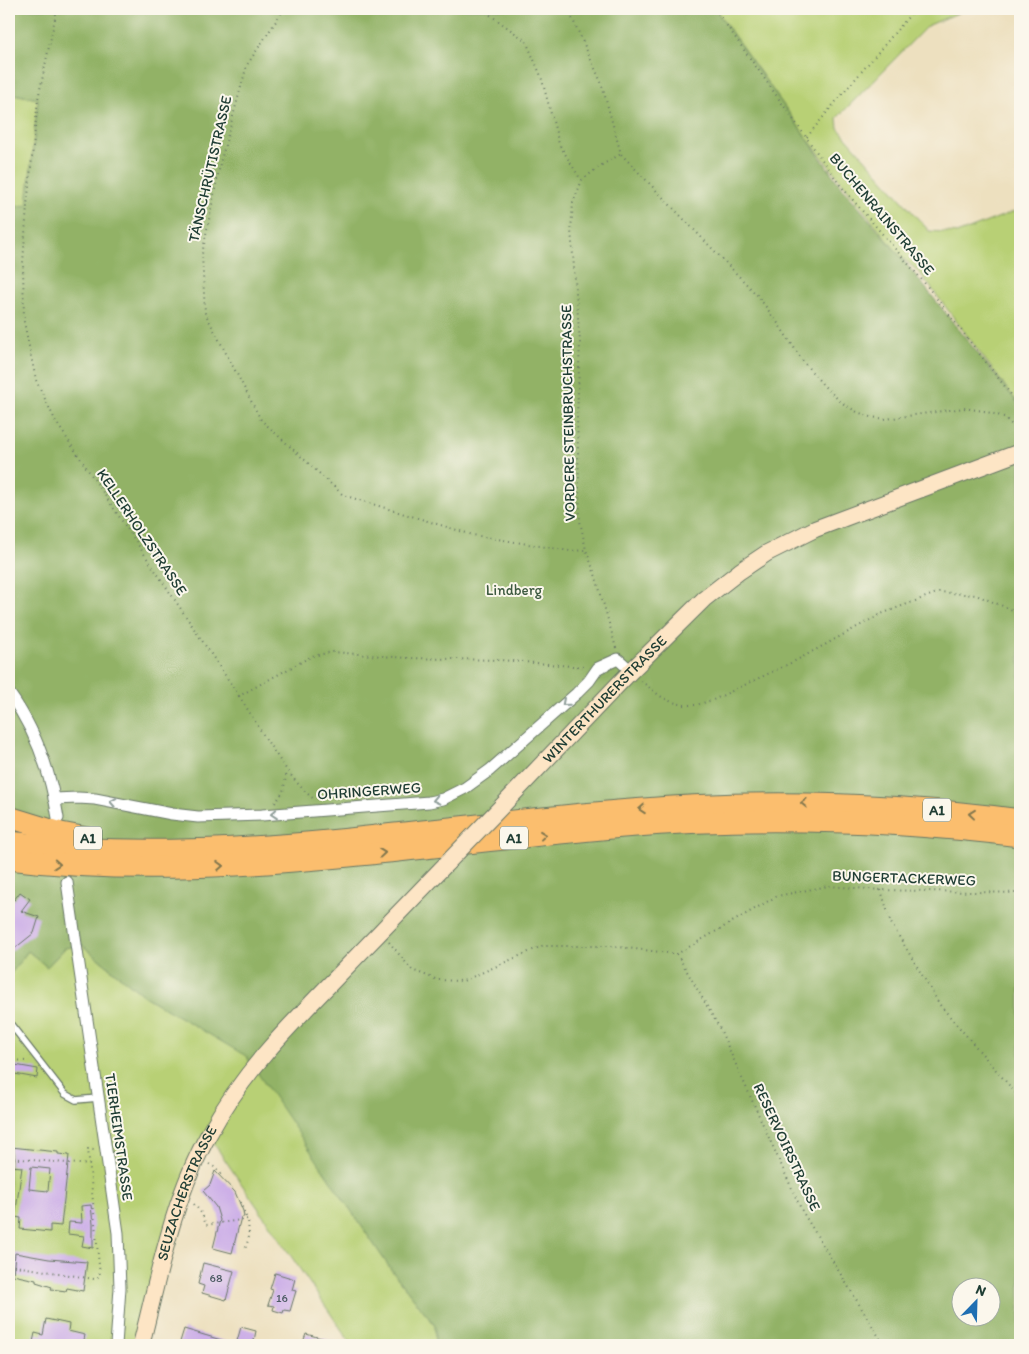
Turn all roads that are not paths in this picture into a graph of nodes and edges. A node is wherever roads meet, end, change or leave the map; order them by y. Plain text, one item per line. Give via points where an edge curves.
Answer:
1 (1020, 452) edge
2 (631, 671) junction
3 (9, 693) edge
4 (54, 799) junction
5 (9, 817) edge
6 (58, 818) dead end
7 (1020, 820) edge
8 (1020, 836) edge
9 (9, 842) edge
10 (169, 851) junction
11 (9, 859) edge
12 (67, 882) dead end
13 (9, 1022) edge
14 (263, 1054) joint
15 (98, 1098) junction
16 (116, 1345) edge
17 (141, 1345) edge

1 - 2 main road, WINTERTHURERSTRASSE via 845,517 767,553 704,599
2 -> 4 street, OHRINGERWEG via 618,659 598,668 577,693 490,770 453,795 429,802 262,815 190,817 95,799
2 - 14 main road, WINTERTHURERSTRASSE, bridge
3 - 4 street via 39,747
4 - 6 street
5 - 10 highway, A1 via 60,833
7 -> 10 highway, A1 via 866,805 740,804 618,811 301,845
11 -> 8 highway, A1 via 115,867 208,867 350,857 622,827 753,820 930,826
9 - 10 highway, A1 via 84,849
12 - 15 street, TIERHEIMSTRASSE
13 - 15 lane via 70,1098
14 - 17 main road, SEUZACHERSTRASSE via 225,1106 195,1162 175,1216
15 - 16 street, TIERHEIMSTRASSE via 120,1255

